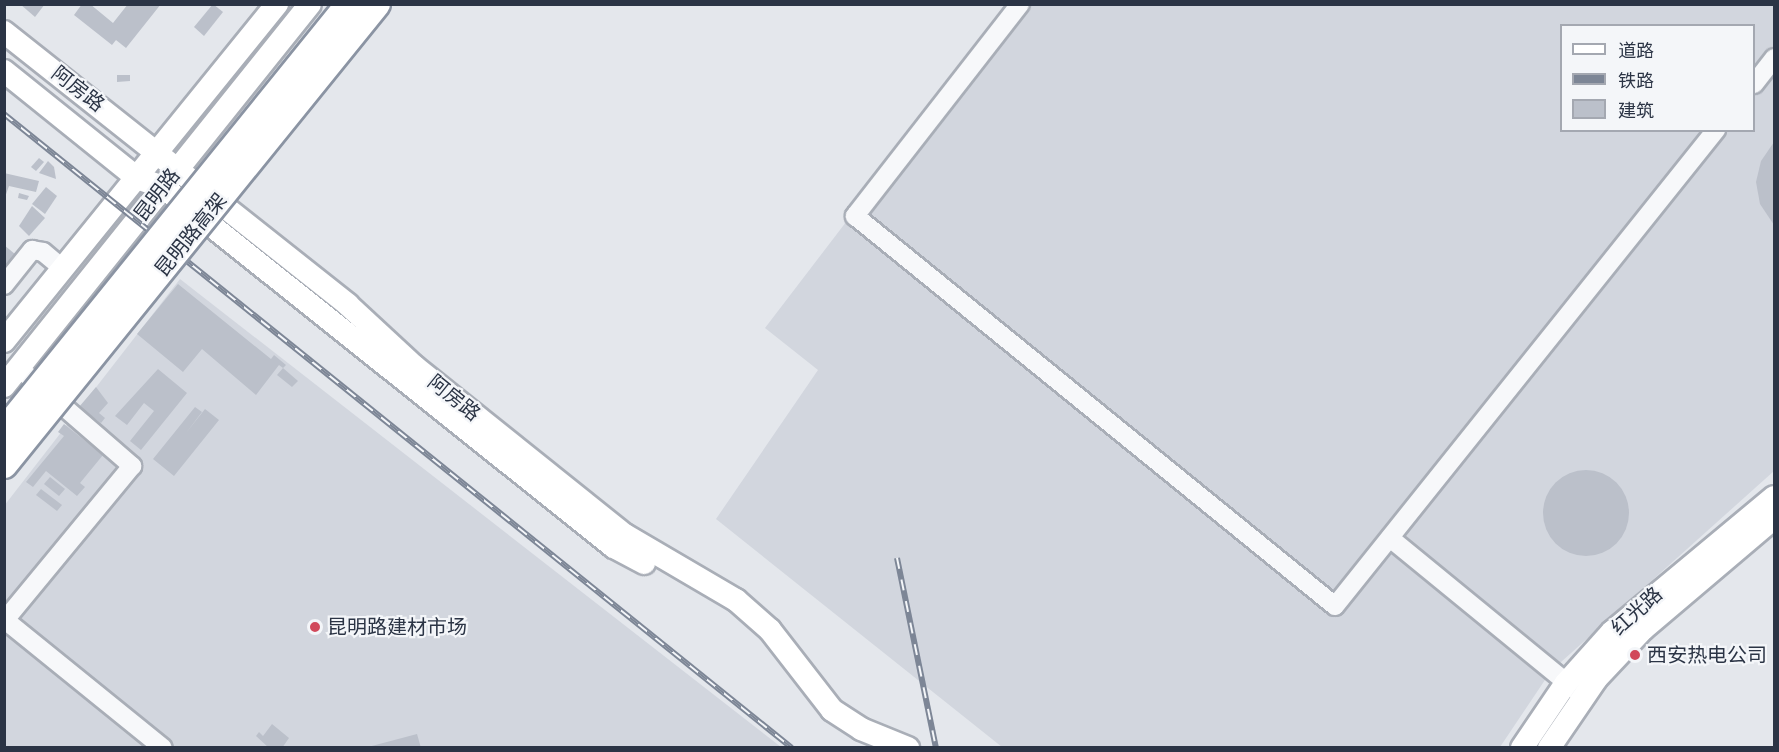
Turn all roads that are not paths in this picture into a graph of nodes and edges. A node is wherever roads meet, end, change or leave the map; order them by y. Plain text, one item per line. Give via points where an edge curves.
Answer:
1 (277, 4) edge
2 (310, 4) edge
3 (349, 4) edge
4 (377, 4) edge
5 (1020, 4) edge
6 (4, 32) edge
7 (1774, 58) edge
8 (4, 71) edge
9 (63, 77) junction
10 (1755, 83) edge
11 (43, 102) junction
12 (1714, 132) edge
13 (157, 151) junction
14 (177, 168) junction
15 (137, 178) junction
16 (163, 187) junction
17 (63, 269) junction
18 (4, 285) edge
19 (5, 341) edge
20 (19, 368) junction
21 (4, 386) edge
22 (4, 431) edge
23 (4, 465) edge
24 (1774, 497) edge
25 (1774, 518) edge
26 (1390, 538) junction
27 (1575, 689) junction
28 (163, 747) edge
29 (868, 747) edge
30 (908, 747) edge
31 (1522, 747) edge
32 (1549, 747) edge

1 - 13 main road, 昆明路
2 - 14 main road, 昆明路
3 - 22 highway, 昆明路高架, bridge
4 - 23 highway, 昆明路高架, bridge
5 - 26 street via 855,216 1335,606
6 - 9 main road, 阿房路
7 - 10 street
8 - 11 main road, 阿房路
9 - 11 main road
9 - 13 main road, 阿房路
11 - 15 main road, 阿房路
12 - 26 street
13 - 14 main road, 阿房路
13 - 15 main road, 昆明路
14 - 16 main road, 昆明路
14 - 30 main road, 阿房路 via 625,534 736,600 770,630 832,710 861,729
15 - 16 main road, 阿房路
15 - 17 main road, 昆明路
16 - 20 main road, 昆明路
16 - 29 main road, 阿房路 via 614,547 736,619 771,652 814,711 855,742
17 - 18 street via 43,252 32,250
17 - 19 main road, 昆明路
20 - 21 main road, 昆明路
20 - 28 street via 132,466 5,620
24 - 27 main road, 红光路 via 1633,612
25 - 27 main road, 红光路
26 - 27 street
27 - 31 main road, 红光路
27 - 32 main road, 红光路

